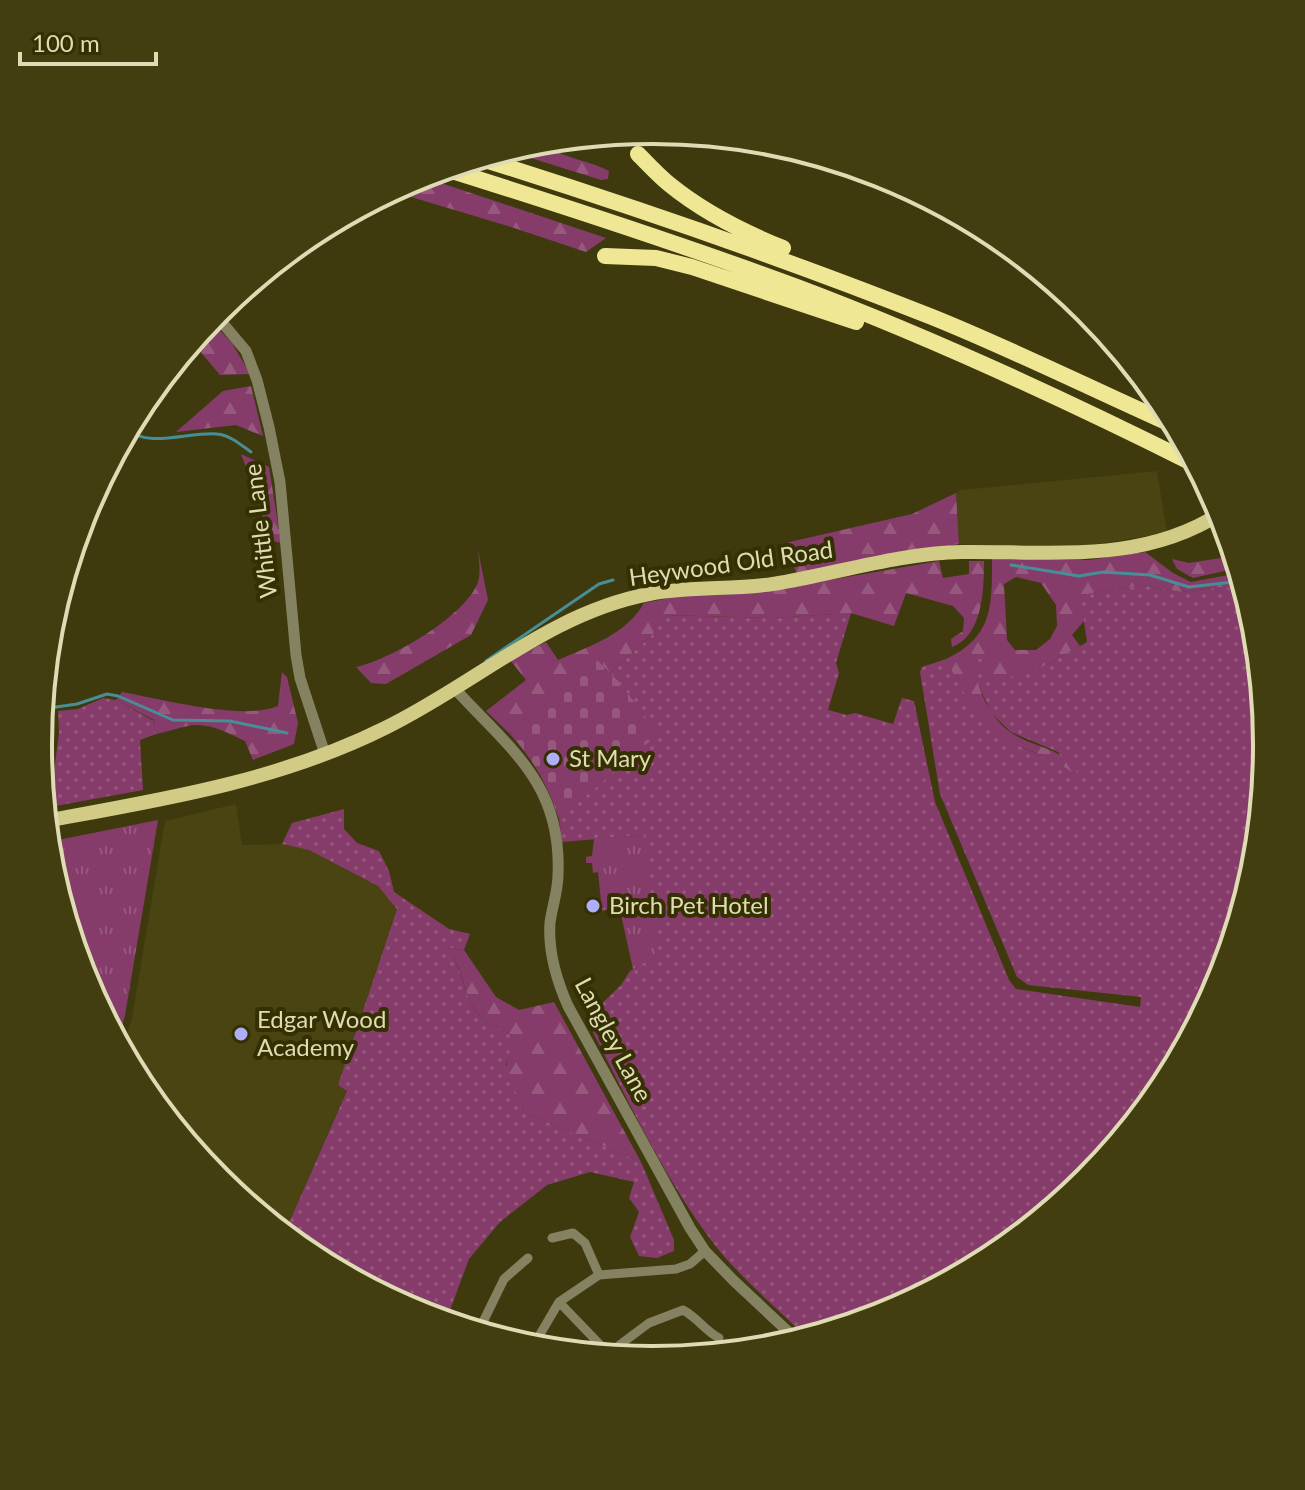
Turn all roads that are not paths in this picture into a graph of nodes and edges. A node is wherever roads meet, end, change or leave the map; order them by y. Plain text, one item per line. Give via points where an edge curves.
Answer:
1 (638, 154) dead end
2 (499, 164) edge
3 (464, 175) edge
4 (605, 256) dead end
5 (935, 318) junction
6 (224, 325) edge
7 (997, 370) junction
8 (1156, 417) edge
9 (1179, 457) edge
10 (1209, 520) edge
11 (456, 690) junction
12 (325, 754) junction
13 (57, 819) edge
14 (552, 1238) dead end
15 (705, 1251) junction
16 (528, 1258) dead end
17 (599, 1275) junction
18 (559, 1302) junction
19 (483, 1321) edge
20 (787, 1330) edge
21 (539, 1335) edge
22 (719, 1338) dead end
23 (596, 1342) edge
24 (620, 1344) edge

1 - 5 highway via 669,184 752,236 878,287
2 - 5 highway via 776,257
3 - 7 highway via 799,288
4 - 7 highway via 656,258 692,267
5 - 8 highway
6 - 12 street, Whittle Lane via 246,351 260,391 280,482 300,678
7 - 9 highway
10 - 11 main road, Heywood Old Road via 1128,549 962,552 770,584 648,594 542,635
11 - 12 main road, Heywood Old Road
11 - 15 street, Langley Lane via 525,762 543,791 559,872 550,925 556,978
12 - 13 main road, Heywood Old Road via 235,784
14 - 17 street via 573,1233 585,1243
15 - 17 street via 676,1269
15 - 20 street, Langley Lane
16 - 19 street via 504,1279
17 - 18 street
18 - 21 street
18 - 23 street
22 - 24 street via 683,1310 649,1323

